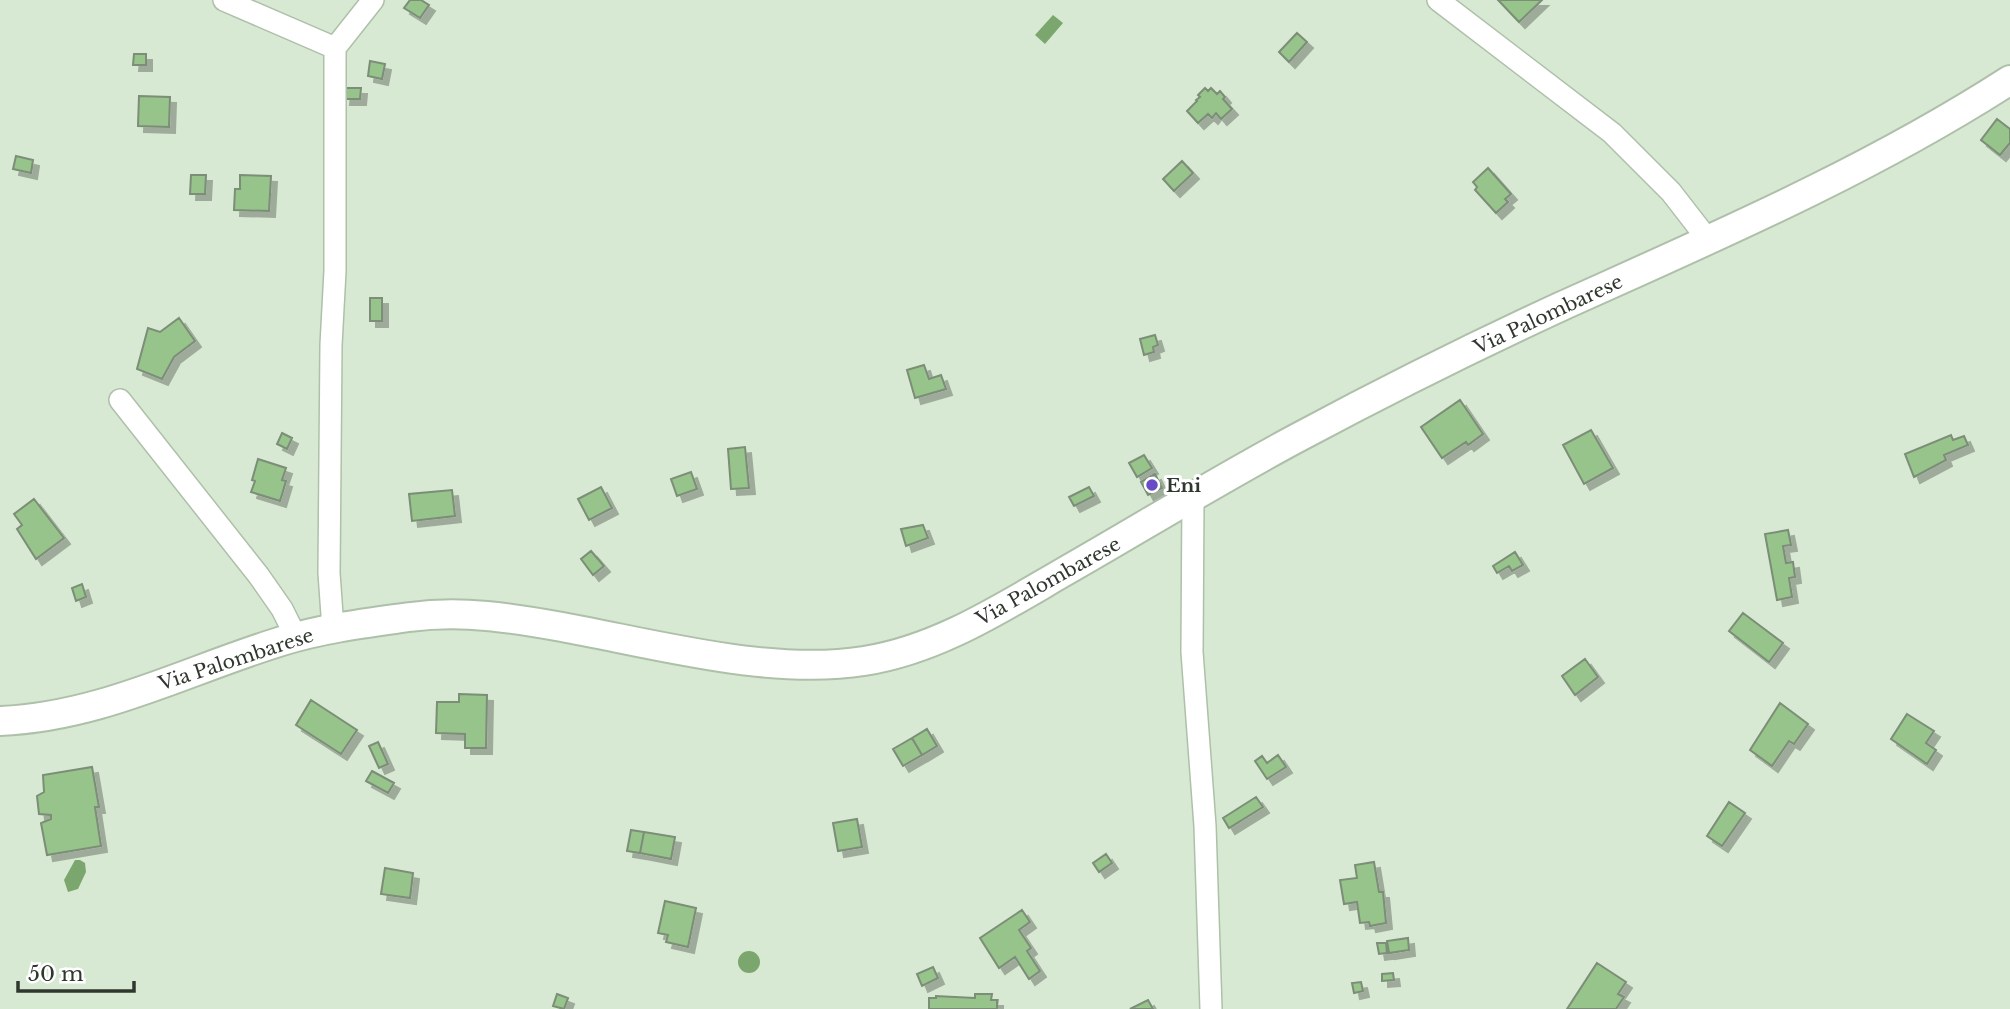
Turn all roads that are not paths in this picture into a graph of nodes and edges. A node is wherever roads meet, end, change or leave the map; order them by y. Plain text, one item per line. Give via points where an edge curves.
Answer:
1 (224, 0) edge
2 (373, 0) edge
3 (1437, 0) edge
4 (335, 48) junction
5 (2010, 80) edge
6 (1709, 241) junction
7 (120, 400) dead end
8 (1193, 497) junction
9 (333, 629) junction
10 (296, 637) junction
11 (0, 721) edge
12 (1211, 1009) edge

1 - 4 street
2 - 4 street
3 - 6 street via 1612,133 1671,192
4 - 9 street via 329,560
5 - 6 main road, Via Palombarese via 1879,158
6 - 8 main road, Via Palombarese via 1464,353
7 - 10 street via 267,587
8 - 9 main road, Via Palombarese via 974,623 926,644 867,661 819,665 757,662 480,614 424,615
8 - 12 street via 1192,652 1205,826
9 - 10 main road, Via Palombarese
10 - 11 main road, Via Palombarese via 89,709

